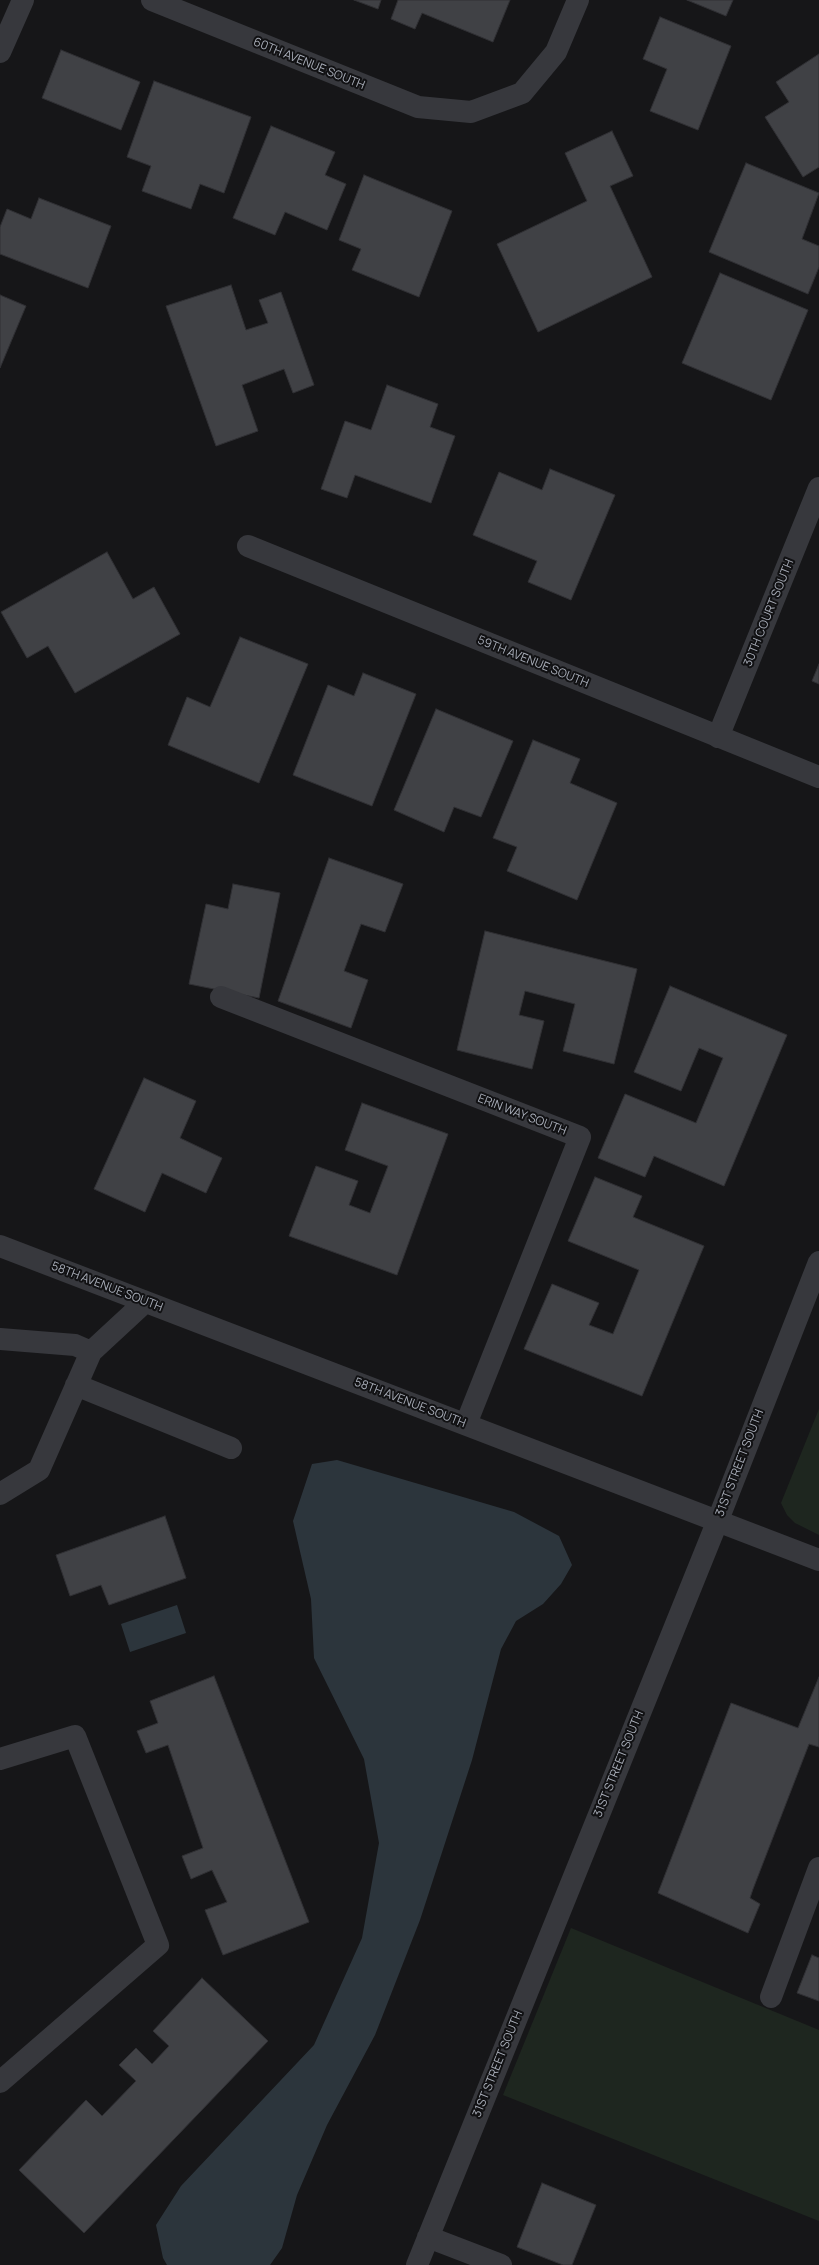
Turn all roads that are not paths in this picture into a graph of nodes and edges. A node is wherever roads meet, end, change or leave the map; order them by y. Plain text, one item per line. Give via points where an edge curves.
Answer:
1 (22, 0) edge
2 (152, 0) edge
3 (578, 0) edge
4 (0, 52) edge
5 (819, 488) edge
6 (248, 546) dead end
7 (718, 737) junction
8 (819, 777) edge
9 (221, 997) dead end
10 (0, 1246) edge
11 (819, 1262) edge
12 (145, 1302) junction
13 (0, 1339) edge
14 (91, 1352) junction
15 (76, 1385) junction
16 (466, 1424) junction
17 (231, 1448) dead end
18 (0, 1494) edge
19 (718, 1520) junction
20 (819, 1560) edge
21 (0, 1760) edge
22 (819, 1868) edge
23 (771, 1997) dead end
24 (0, 2082) edge
25 (428, 2237) junction
26 (416, 2265) edge
27 (501, 2265) edge

1 - 4 street
2 - 3 street, 60TH AVENUE SOUTH via 418,107 471,112 522,93 556,52
5 - 7 street, 30TH COURT SOUTH
6 - 7 street, 59TH AVENUE SOUTH
7 - 8 street, 59TH AVENUE SOUTH
9 - 16 street, ERIN WAY SOUTH via 580,1137
10 - 12 street, 58TH AVENUE SOUTH
11 - 19 street, 31ST STREET SOUTH
12 - 14 street
12 - 16 street, 58TH AVENUE SOUTH
13 - 14 street via 75,1346
14 - 15 street
15 - 17 street
15 - 18 street via 38,1470
16 - 19 street, 58TH AVENUE SOUTH
19 - 20 street, 58TH AVENUE SOUTH
19 - 25 street, 31ST STREET SOUTH
21 - 24 street via 75,1736 158,1945
22 - 23 street
25 - 26 street, 31ST STREET SOUTH
25 - 27 street

